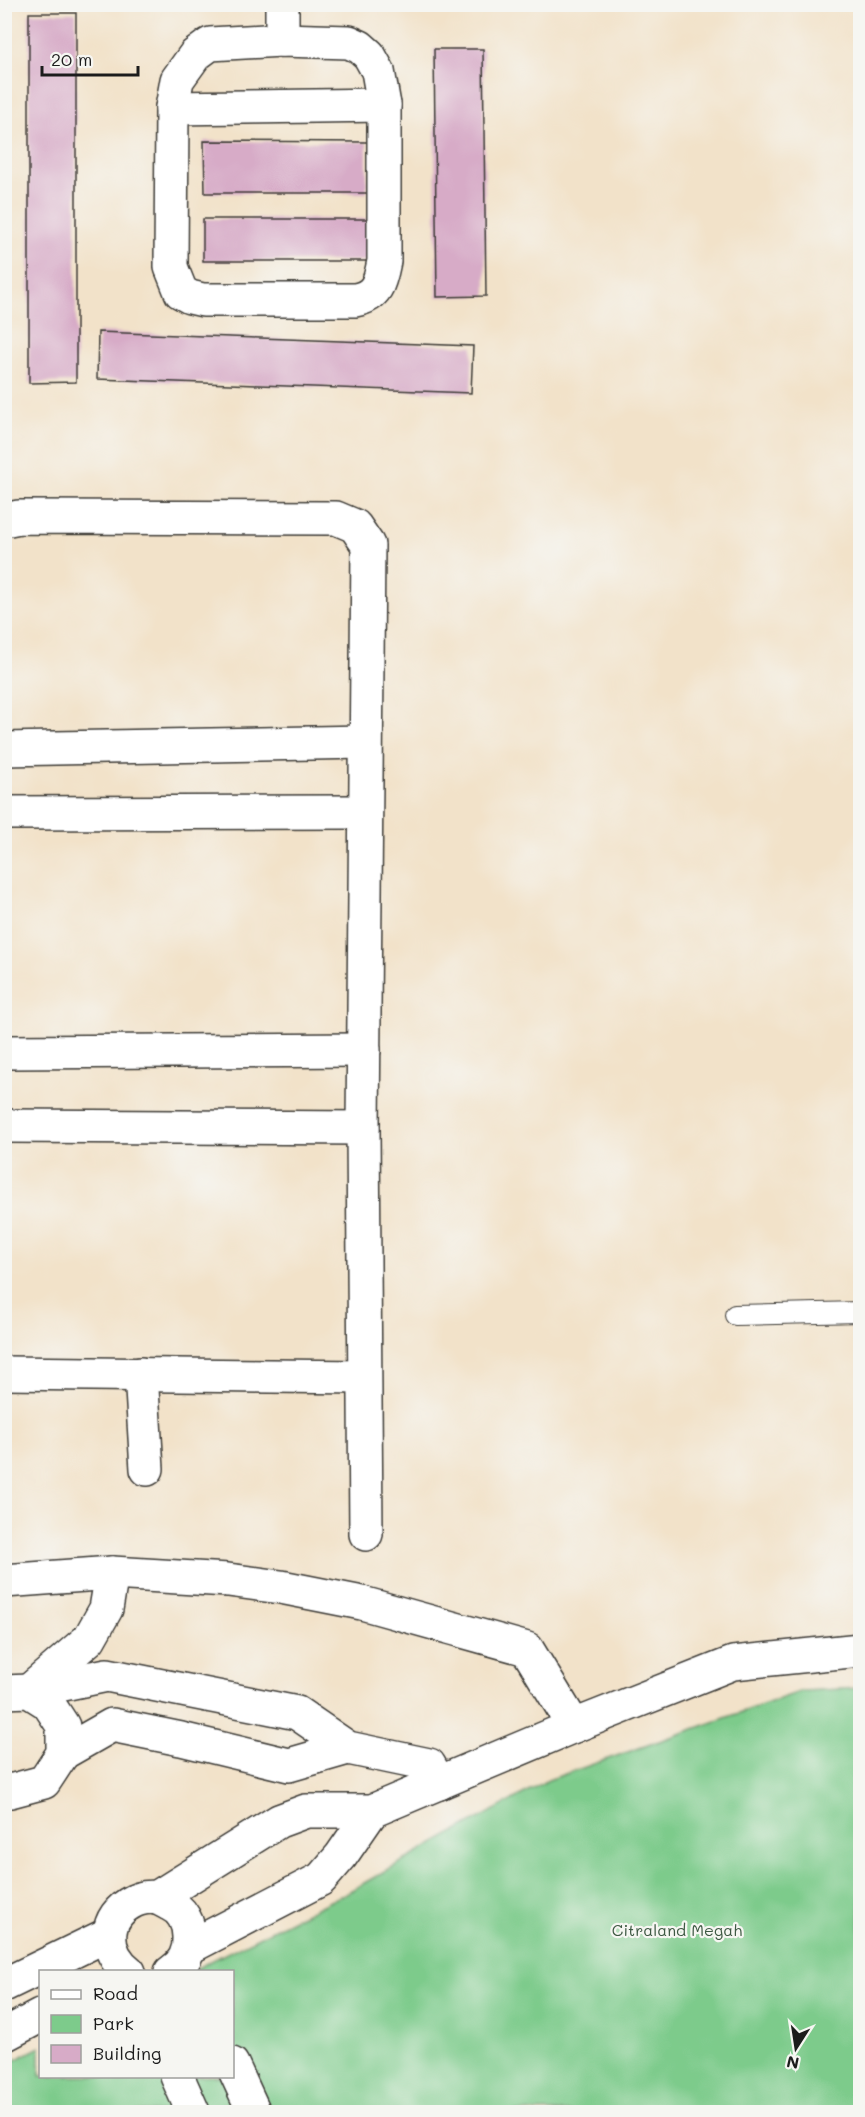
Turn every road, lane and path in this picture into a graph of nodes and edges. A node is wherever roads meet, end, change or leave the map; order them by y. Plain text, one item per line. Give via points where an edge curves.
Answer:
1 (282, 4) edge
2 (282, 40) junction
3 (384, 105) junction
4 (172, 108) junction
5 (4, 520) edge
6 (365, 742) junction
7 (4, 749) edge
8 (365, 812) junction
9 (4, 813) edge
10 (364, 1050) junction
11 (4, 1052) edge
12 (4, 1126) edge
13 (363, 1128) junction
14 (861, 1312) edge
15 (735, 1315) dead end
16 (4, 1373) edge
17 (141, 1374) junction
18 (364, 1377) junction
19 (147, 1469) dead end
20 (366, 1534) dead end
21 (112, 1573) junction
22 (4, 1581) edge
23 (861, 1650) edge
24 (17, 1692) edge
25 (574, 1726) junction
26 (348, 1748) junction
27 (63, 1753) junction
28 (439, 1783) junction
29 (4, 1789) edge
30 (372, 1811) junction
31 (156, 1898) junction
32 (109, 1934) junction
33 (185, 1962) edge
34 (128, 1970) edge
35 (4, 1985) edge
36 (39, 2017) edge
37 (4, 2035) edge
38 (234, 2068) edge
39 (178, 2078) edge
40 (193, 2112) edge
41 (254, 2112) edge

1 - 2 street
2 - 3 street via 349,42 360,47 378,71
2 - 4 street via 210,44 195,55 177,81
3 - 4 street
3 - 4 street via 384,261 380,282 373,292 367,298 355,300 203,300 181,292 171,267
5 - 6 street via 336,518 355,526 368,545
6 - 7 street
6 - 8 street
8 - 9 street
8 - 10 street
10 - 11 street
10 - 13 street
12 - 13 street
13 - 18 street
14 - 15 lane
16 - 17 street
17 - 18 street
17 - 19 street
18 - 20 street
21 - 22 street
21 - 24 street via 106,1609 89,1639
21 - 25 street via 281,1587 362,1603 527,1649
23 - 25 street via 733,1663
24 - 26 street via 107,1675 297,1713
24 - 27 street via 48,1703 63,1726
25 - 28 street
26 - 27 street via 289,1765 112,1725
26 - 28 street via 429,1766
27 - 29 street via 44,1782
28 - 30 street
30 - 31 street via 306,1811 279,1821
30 - 33 street via 321,1879
31 - 32 street via 139,1898 125,1906 114,1918
31 - 33 street via 176,1907 189,1926
32 - 34 street via 111,1950
32 - 35 street
36 - 37 street
38 - 41 street
39 - 40 street

